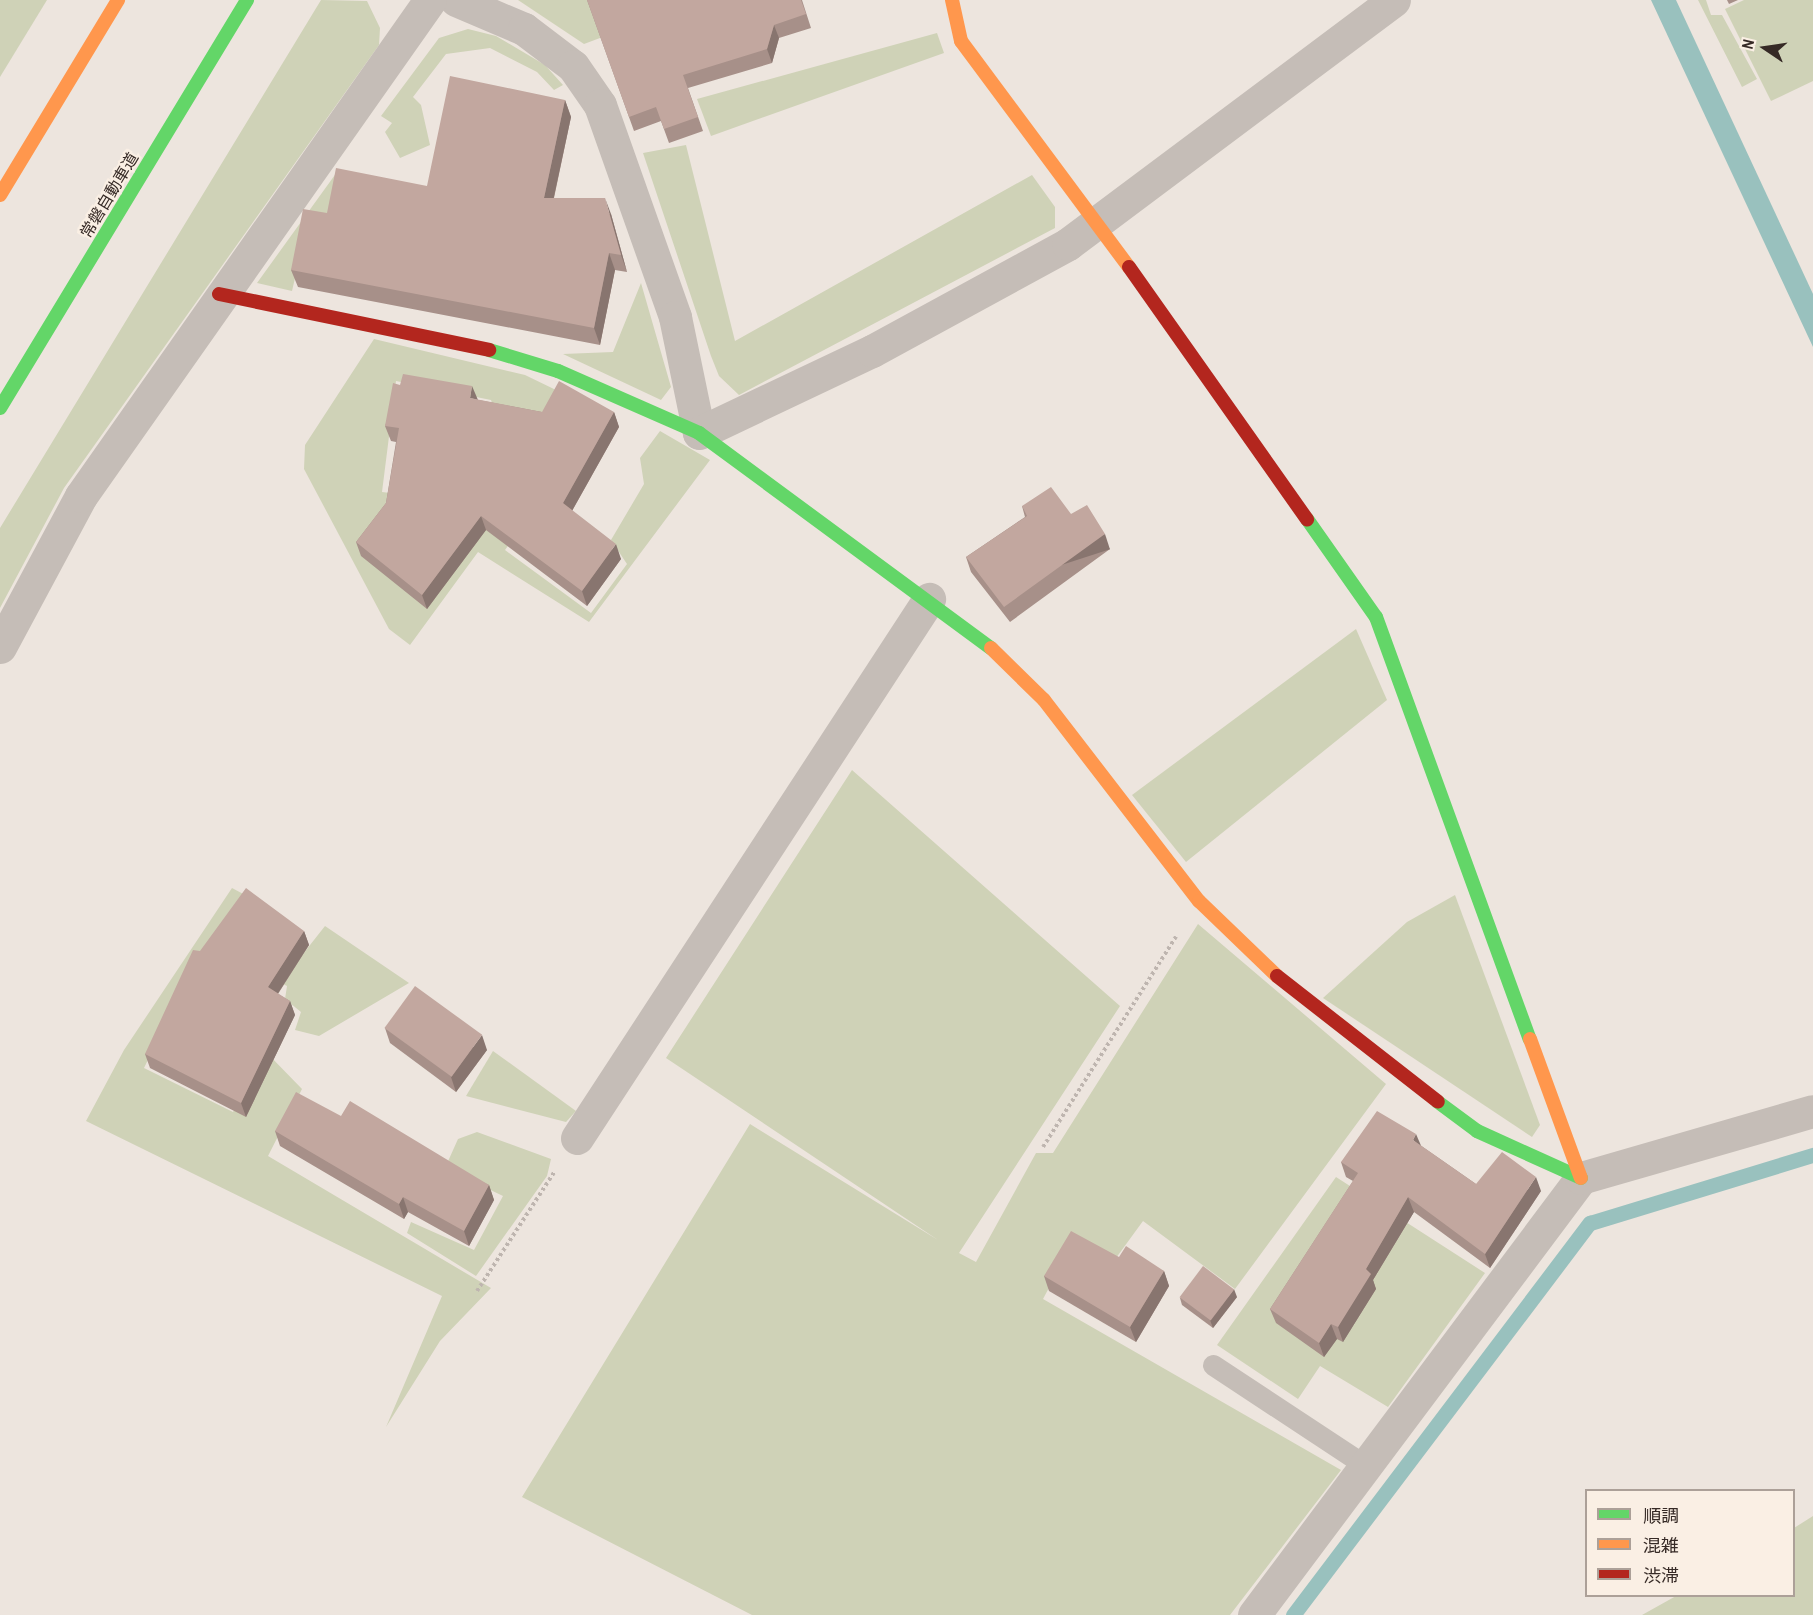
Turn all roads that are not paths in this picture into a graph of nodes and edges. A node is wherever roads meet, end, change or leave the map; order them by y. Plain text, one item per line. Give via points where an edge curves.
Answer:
1 (118, 0) edge
2 (247, 0) edge
3 (430, 0) edge
4 (456, 0) edge
5 (952, 0) edge
6 (1395, 0) edge
7 (0, 195) edge
8 (1096, 221) junction
9 (219, 294) junction
10 (0, 408) edge
11 (699, 433) junction
12 (929, 599) junction
13 (0, 647) edge
14 (1813, 1111) edge
15 (577, 1137) road end
16 (1581, 1179) junction
17 (1213, 1365) dead end
18 (1369, 1468) junction
19 (1254, 1615) edge

1 - 7 main road
2 - 10 main road, 常磐自動車道
3 - 9 street
4 - 11 street via 524,29 573,66 600,105 675,317
5 - 8 main road via 961,41
6 - 8 street
8 - 11 street via 1068,243 872,351
8 - 16 main road via 1377,617
9 - 11 main road via 453,339 558,371
9 - 13 street via 81,496
11 - 12 main road
12 - 15 street
12 - 16 main road via 984,641 1044,700 1199,901 1305,1003 1477,1131
14 - 16 street
16 - 18 street
17 - 18 lane
18 - 19 street

